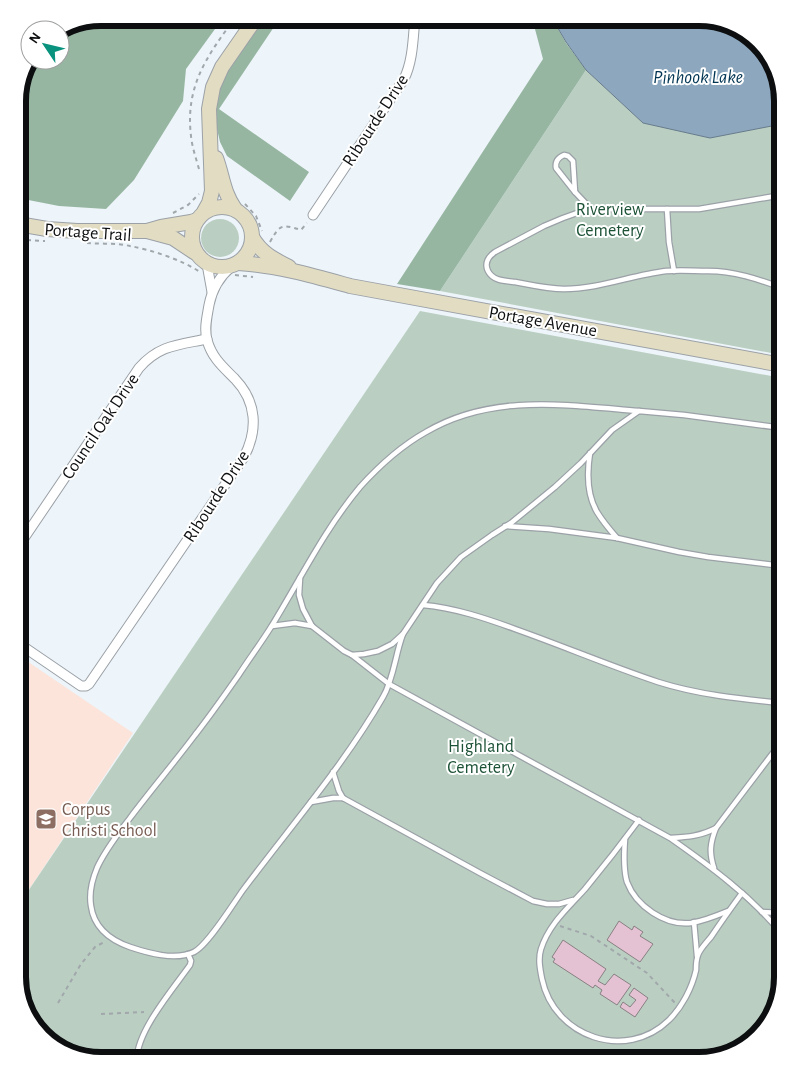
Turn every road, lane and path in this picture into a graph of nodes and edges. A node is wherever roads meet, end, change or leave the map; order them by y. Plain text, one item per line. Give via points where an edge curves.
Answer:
1 (251, 26) edge
2 (414, 26) edge
3 (211, 146) junction
4 (202, 190) dead end
5 (575, 192) junction
6 (774, 196) edge
7 (240, 207) junction
8 (592, 210) junction
9 (667, 210) junction
10 (313, 215) joint
11 (200, 216) junction
12 (171, 218) dead end
13 (26, 226) edge
14 (146, 231) junction
15 (260, 236) junction
16 (26, 240) edge
17 (48, 241) dead end
18 (84, 243) dead end
19 (194, 252) junction
20 (235, 265) junction
21 (204, 271) junction
22 (674, 271) junction
23 (304, 274) junction
24 (774, 285) edge
25 (212, 292) junction
26 (207, 339) junction
27 (774, 365) edge
28 (639, 411) junction
29 (774, 427) edge
30 (590, 453) junction
31 (505, 526) junction
32 (26, 535) edge
33 (617, 538) junction
34 (774, 565) edge
35 (300, 578) junction
36 (423, 604) junction
37 (272, 626) junction
38 (312, 626) junction
39 (403, 634) junction
40 (26, 648) edge
41 (352, 655) junction
42 (389, 684) junction
43 (774, 702) edge
44 (774, 752) edge
45 (333, 772) junction
46 (343, 798) junction
47 (311, 802) junction
48 (639, 820) junction
49 (716, 828) junction
50 (670, 838) junction
51 (625, 839) junction
52 (714, 870) junction
53 (742, 893) junction
54 (574, 900) junction
55 (729, 911) junction
56 (762, 912) junction
57 (774, 912) edge
58 (694, 922) junction
59 (554, 923) junction
60 (774, 924) edge
61 (110, 938) junction
62 (188, 954) junction
63 (697, 956) junction
64 (58, 1003) dead end
65 (679, 1008) junction
66 (144, 1012) dead end
67 (101, 1014) dead end
68 (138, 1052) edge

1 - 3 main road via 213,87 209,109
2 - 10 street, Ribourde Drive via 410,61 404,79
3 - 7 main road via 229,201
3 - 11 main road via 212,191
4 - 12 path via 188,205 171,214
5 - 5 lane via 556,168 557,160 564,155 573,161
5 - 8 lane
6 - 9 lane via 706,208
7 - 11 main road via 211,208
7 - 15 main road via 251,228
7 - 15 path via 256,216
8 - 9 lane
8 - 22 lane via 550,223 495,252 486,266 488,272 495,279 564,289
9 - 22 lane
10 - 15 path via 301,230 286,226 280,228 269,244
11 - 14 main road via 190,222
11 - 19 main road via 191,236
13 - 14 main road via 77,231
14 - 19 main road via 173,238
15 - 20 main road
15 - 23 main road, Portage Avenue via 258,246 265,254
16 - 17 path, Portage Trail
18 - 21 path, Portage Trail via 129,246
19 - 21 main road via 202,261
20 - 21 main road
20 - 23 main road, Portage Avenue via 250,264
20 - 25 street, Ribourde Drive via 223,274
21 - 25 street, Ribourde Drive
22 - 24 lane via 738,274
23 - 27 main road, Portage Avenue via 350,286
25 - 26 street, Ribourde Drive
26 - 32 street, Council Oak Drive via 170,346 153,354 139,368
26 - 40 street, Ribourde Drive via 216,359 239,384 252,409 254,426 244,457 89,684 81,686
28 - 29 lane
28 - 30 lane via 612,430
28 - 35 lane via 521,404 468,413 444,422 398,451 361,486 316,549
30 - 31 lane via 555,487
30 - 33 lane via 588,467 592,501
31 - 33 lane
31 - 36 lane via 461,557
33 - 34 lane via 698,556
35 - 37 lane
35 - 38 lane via 299,595
36 - 39 lane
36 - 43 lane via 486,619 681,689
37 - 38 lane via 295,623
37 - 61 lane via 98,865 90,893 91,907 98,926
38 - 41 lane
39 - 41 lane via 378,651
39 - 42 lane
41 - 42 lane
42 - 45 lane
42 - 48 lane
44 - 49 lane
45 - 46 lane
45 - 47 lane
46 - 47 lane
46 - 54 lane via 533,901 558,904
47 - 62 lane via 205,942
48 - 50 lane
48 - 51 lane
49 - 50 lane via 705,834
49 - 52 lane via 710,852
50 - 52 lane
51 - 54 lane
51 - 58 lane via 627,881 634,895 657,916 673,922
52 - 53 lane
53 - 55 lane
53 - 56 lane
54 - 59 lane
55 - 58 lane
55 - 63 lane
56 - 57 lane
56 - 60 lane
58 - 63 lane
59 - 65 path via 591,936 647,973
59 - 65 lane via 540,951 539,966 543,985 554,1007 573,1027 599,1039 631,1040 658,1029
61 - 62 lane via 151,953
61 - 64 path via 95,947 81,964
62 - 68 lane via 190,965 147,1027
63 - 65 lane via 689,990
66 - 67 path

